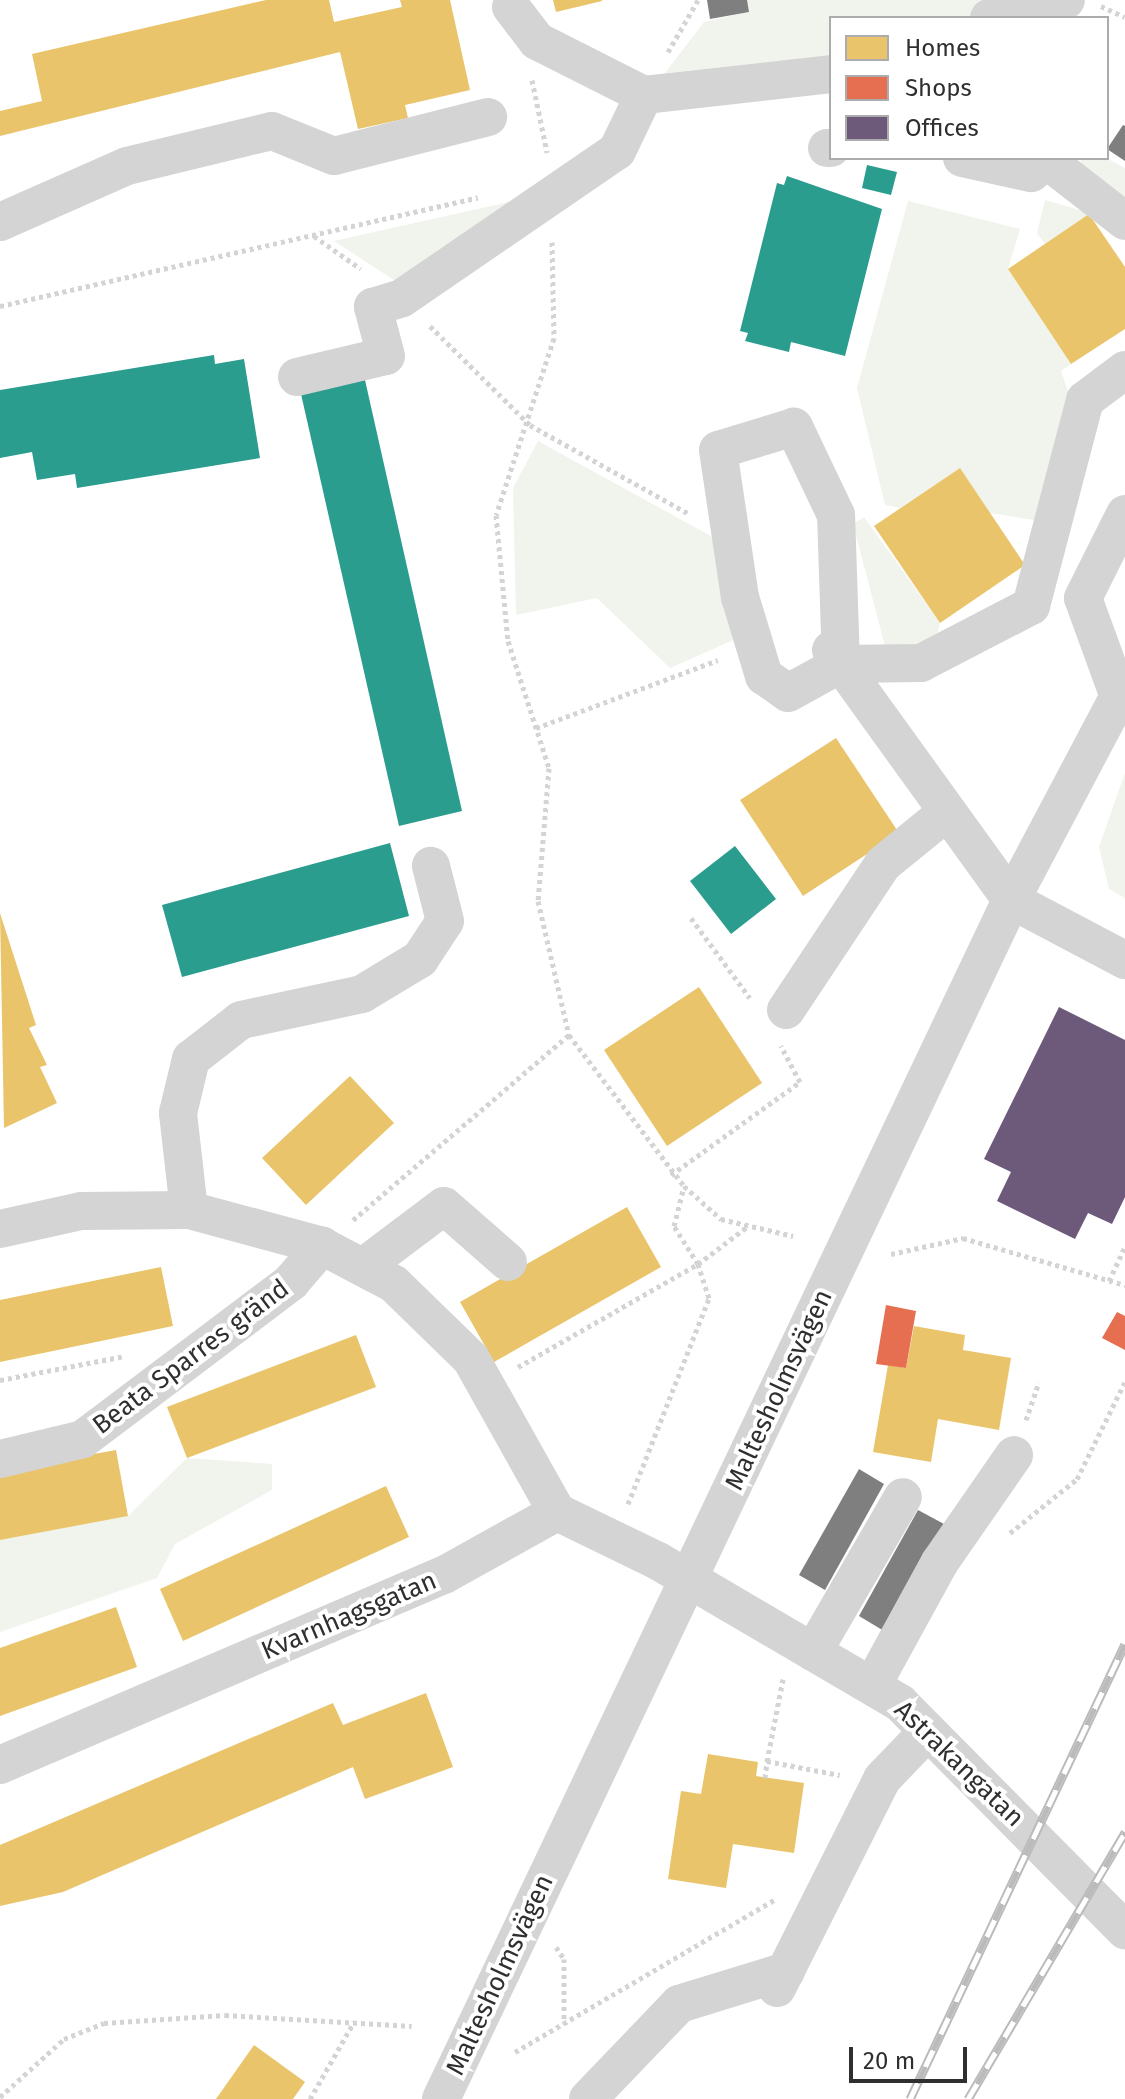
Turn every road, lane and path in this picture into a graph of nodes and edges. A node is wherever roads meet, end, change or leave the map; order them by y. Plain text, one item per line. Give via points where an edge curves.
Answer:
1 (698, 0) edge
2 (1066, 0) edge
3 (511, 7) dead end
4 (998, 16) edge
5 (829, 74) edge
6 (644, 95) junction
7 (538, 104) dead end
8 (488, 117) dead end
9 (546, 132) dead end
10 (971, 160) edge
11 (1049, 160) edge
12 (488, 195) dead end
13 (551, 202) junction
14 (1125, 221) edge
15 (0, 222) edge
16 (0, 306) edge
17 (1125, 370) edge
18 (297, 377) dead end
19 (530, 425) junction
20 (1125, 514) edge
21 (731, 538) junction
22 (755, 646) junction
23 (835, 656) junction
24 (1122, 691) edge
25 (536, 728) junction
26 (947, 812) junction
27 (431, 866) dead end
28 (1011, 900) junction
29 (691, 918) dead end
30 (1125, 960) edge
31 (771, 1015) junction
32 (569, 1035) junction
33 (671, 1175) junction
34 (684, 1186) junction
35 (189, 1210) junction
36 (749, 1226) junction
37 (0, 1229) edge
38 (793, 1236) dead end
39 (322, 1246) junction
40 (1125, 1247) edge
41 (891, 1254) dead end
42 (508, 1262) dead end
43 (698, 1264) junction
44 (363, 1267) junction
45 (1109, 1281) junction
46 (1125, 1285) edge
47 (139, 1353) dead end
48 (0, 1380) edge
49 (1125, 1382) edge
50 (486, 1385) junction
51 (1014, 1455) dead end
52 (0, 1459) edge
53 (1077, 1479) dead end
54 (903, 1497) dead end
55 (557, 1512) junction
56 (615, 1539) junction
57 (689, 1578) junction
58 (802, 1645) junction
59 (872, 1686) junction
60 (928, 1731) junction
61 (767, 1761) junction
62 (0, 1765) edge
63 (765, 1778) dead end
64 (855, 1778) dead end
65 (786, 1893) dead end
66 (1125, 1930) edge
67 (564, 1959) dead end
68 (354, 2022) junction
69 (564, 2024) junction
70 (412, 2026) dead end
71 (515, 2052) dead end
72 (0, 2097) edge
73 (310, 2099) edge
74 (441, 2099) edge
75 (588, 2099) edge

1 - 6 path
2 - 4 street
3 - 6 street via 537,41
5 - 6 street
6 - 13 street via 617,151
7 - 9 path
8 - 15 street via 334,156 272,131 127,166
10 - 11 street via 1031,173
11 - 14 street
12 - 16 path
13 - 18 street via 402,298 373,307 386,356
13 - 19 path via 554,338
17 - 23 street via 1085,400 1031,606 921,663
19 - 21 path
19 - 25 path via 496,515 508,641
20 - 24 street via 1083,598
21 - 22 street
21 - 23 street via 718,450 794,427 836,515
22 - 23 street via 764,676 788,693
22 - 25 path
23 - 26 street
24 - 28 street, Maltesholmsvägen
25 - 32 path via 549,768 538,901
26 - 28 street
26 - 31 street via 883,864
27 - 35 street via 445,921 420,959 362,994 241,1020 191,1059 178,1113
28 - 30 street
28 - 57 street, Maltesholmsvägen
29 - 31 path
31 - 33 path via 800,1082
32 - 33 path
32 - 39 path
33 - 34 path
34 - 36 path via 721,1219
34 - 43 path via 674,1226
35 - 37 street, Beata Sparres gränd via 81,1211
35 - 39 street, Beata Sparres gränd
36 - 38 path
36 - 43 path
39 - 44 street, Beata Sparres gränd
39 - 52 street, Beata Sparres gränd via 291,1282 83,1439
40 - 45 path
41 - 45 path via 963,1238
42 - 44 street via 444,1206
43 - 50 path
43 - 56 path via 709,1298
44 - 50 street, Beata Sparres gränd via 394,1284 471,1359
45 - 46 path
47 - 48 path
49 - 53 path
50 - 55 street, Beata Sparres gränd
51 - 59 street via 940,1562
54 - 58 street
55 - 56 street
55 - 62 street, Kvarnhagsgatan via 444,1575
56 - 57 street
57 - 58 street, Astrakangatan
57 - 74 street, Maltesholmsvägen
58 - 59 street, Astrakangatan
58 - 61 path
59 - 60 street, Astrakangatan
60 - 66 street, Astrakangatan
60 - 75 street via 882,1779 782,1980 679,2004
61 - 63 path
61 - 64 path
65 - 69 path
67 - 69 path
68 - 70 path
68 - 72 path via 225,2015 104,2023 64,2039
68 - 73 path
69 - 71 path

